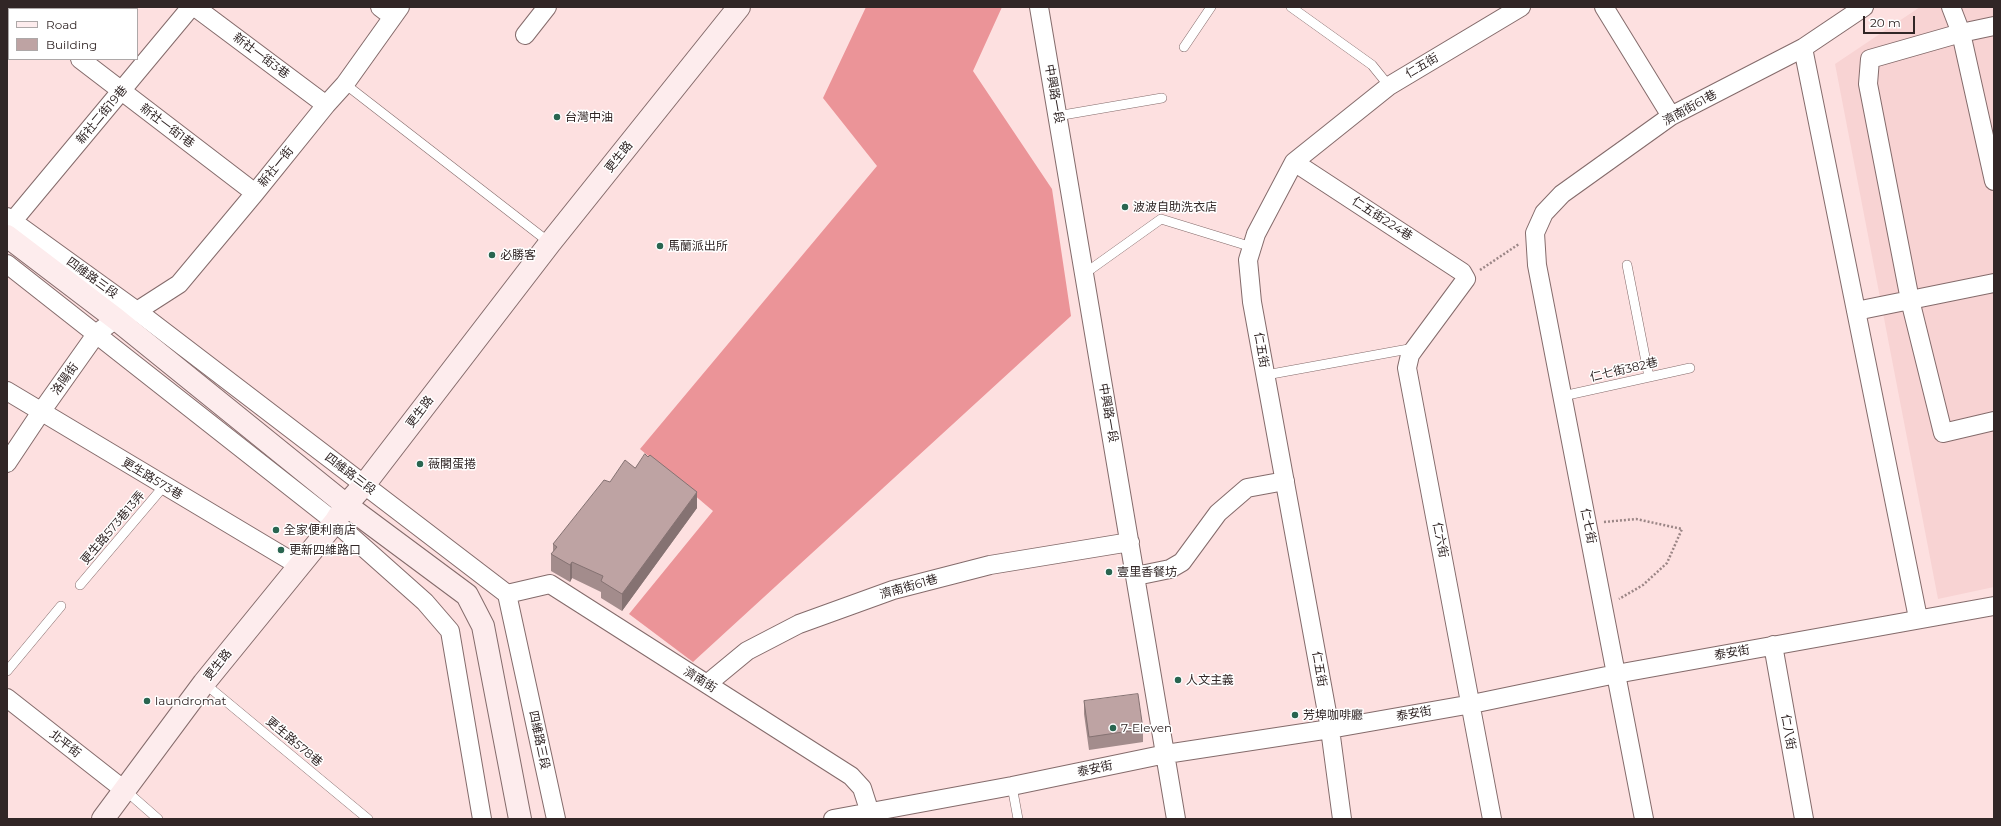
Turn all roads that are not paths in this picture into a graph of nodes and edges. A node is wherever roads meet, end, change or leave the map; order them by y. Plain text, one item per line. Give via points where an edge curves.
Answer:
1 (191, 7) edge
2 (195, 7) edge
3 (547, 7) edge
4 (1039, 7) edge
5 (1211, 7) edge
6 (1291, 7) edge
7 (1521, 7) edge
8 (1604, 7) edge
9 (1864, 7) edge
10 (1951, 7) edge
11 (736, 8) edge
12 (391, 10) edge
13 (1994, 26) edge
14 (1961, 33) junction
15 (525, 35) dead end
16 (1184, 47) dead end
17 (1803, 48) junction
18 (81, 60) edge
19 (345, 84) junction
20 (1389, 86) junction
21 (121, 92) junction
22 (1162, 98) dead end
23 (326, 105) junction
24 (1057, 116) junction
25 (1671, 116) junction
26 (1294, 162) junction
27 (1994, 181) edge
28 (256, 193) junction
29 (9, 225) edge
30 (1535, 233) joint
31 (550, 243) junction
32 (1252, 248) junction
33 (7, 264) edge
34 (1627, 265) dead end
35 (1084, 274) junction
36 (1466, 279) joint
37 (1994, 283) edge
38 (1910, 300) junction
39 (137, 311) junction
40 (1856, 311) junction
41 (116, 319) junction
42 (97, 334) junction
43 (1414, 348) junction
44 (1690, 368) dead end
45 (1266, 375) junction
46 (1649, 377) junction
47 (7, 391) edge
48 (1563, 396) junction
49 (41, 412) junction
50 (1994, 421) edge
51 (7, 463) edge
52 (1285, 482) junction
53 (364, 485) junction
54 (164, 486) junction
55 (341, 514) junction
56 (1130, 542) junction
57 (298, 566) junction
58 (1136, 576) junction
59 (80, 585) dead end
60 (508, 594) junction
61 (61, 606) dead end
62 (1994, 606) edge
63 (1918, 618) junction
64 (1773, 645) junction
65 (7, 671) edge
66 (1616, 674) junction
67 (204, 682) junction
68 (707, 684) junction
69 (7, 698) edge
70 (1472, 704) junction
71 (1330, 729) junction
72 (1166, 754) junction
73 (1012, 786) junction
74 (124, 789) junction
75 (871, 816) edge
76 (103, 819) edge
77 (158, 819) edge
78 (368, 819) edge
79 (482, 819) edge
80 (520, 819) edge
81 (556, 819) edge
82 (833, 819) edge
83 (1018, 819) edge
84 (1176, 819) edge
85 (1342, 819) edge
86 (1492, 819) edge
87 (1644, 819) edge
88 (1804, 819) edge

1 - 21 street, 新社二街19巷
2 - 23 street, 新社一街3巷
3 - 15 street
4 - 24 street, 中興路一段
5 - 16 lane
6 - 20 lane via 1372,65
7 - 20 street, 仁五街
8 - 25 street
9 - 17 street, 濟南街61巷
10 - 14 street
11 - 31 street, 更生路
12 - 19 street, 新社一街
13 - 14 street
14 - 27 street
14 - 38 street via 1870,59 1868,84
17 - 25 street, 濟南街61巷
17 - 40 street
18 - 21 street, 新社一街1巷
19 - 23 street, 新社一街
19 - 31 lane
20 - 26 street, 仁五街
21 - 28 street, 新社一街1巷
21 - 29 street, 新社二街19巷
22 - 24 lane
23 - 28 street, 新社一街
24 - 35 street, 中興路一段
25 - 30 street, 濟南街61巷 via 1562,194 1544,213
26 - 32 street, 仁五街 via 1256,234
26 - 36 street, 仁五街224巷 via 1462,272
28 - 39 street, 新社一街 via 179,284
29 - 39 street, 四維路三段
29 - 41 street, 四維路三段
30 - 48 street, 仁七街 via 1537,265
31 - 53 street, 更生路
32 - 35 lane via 1161,219
32 - 45 street, 仁五街 via 1248,260 1252,302
33 - 42 street, 四維路三段
34 - 46 lane
35 - 56 street, 中興路一段
36 - 43 street, 仁六街
37 - 38 street
38 - 40 street
38 - 50 street via 1943,433
39 - 41 street, 洛陽街
39 - 53 street, 四維路三段
40 - 63 street
41 - 42 street, 洛陽街
41 - 55 street, 四維路三段
42 - 49 street, 洛陽街
42 - 55 street, 四維路三段
43 - 45 lane
43 - 70 street, 仁六街 via 1408,368
44 - 46 lane, 仁七街382巷
45 - 52 street, 仁五街
46 - 48 lane, 仁七街382巷
47 - 49 street, 更生路573巷
48 - 66 street, 仁七街
49 - 51 street, 洛陽街
49 - 54 street, 更生路573巷
52 - 58 street via 1247,488 1218,513 1182,562 1170,569
52 - 71 street, 仁五街
53 - 55 street, 更生路
53 - 60 street, 四維路三段
54 - 57 street, 更生路573巷
54 - 59 lane, 更生路573巷13弄
55 - 57 street, 更生路
55 - 79 street, 四維路三段 via 450,631
55 - 80 street, 四維路三段 via 466,595 483,626
56 - 58 street, 中興路一段
56 - 68 street, 濟南街61巷 via 990,565 892,590 792,628 747,651
57 - 67 street, 更生路
58 - 72 street, 中興路一段
60 - 68 street, 濟南街 via 550,584
60 - 81 street, 四維路三段
61 - 65 lane
62 - 63 street, 泰安街
63 - 64 street, 泰安街
64 - 66 street, 泰安街
64 - 88 street, 仁八街
66 - 70 street, 泰安街
66 - 87 street, 仁七街
67 - 74 street, 更生路
67 - 78 lane, 更生路578巷
68 - 75 street, 濟南街 via 851,776 862,788
69 - 74 street, 北平街
70 - 71 street, 泰安街
70 - 86 street, 仁六街
71 - 72 street, 泰安街
71 - 85 street, 仁五街
72 - 73 street, 泰安街
72 - 84 street, 中興路一段
73 - 75 street, 泰安街
73 - 83 lane
74 - 76 street, 更生路
74 - 77 lane
75 - 82 street, 泰安街

